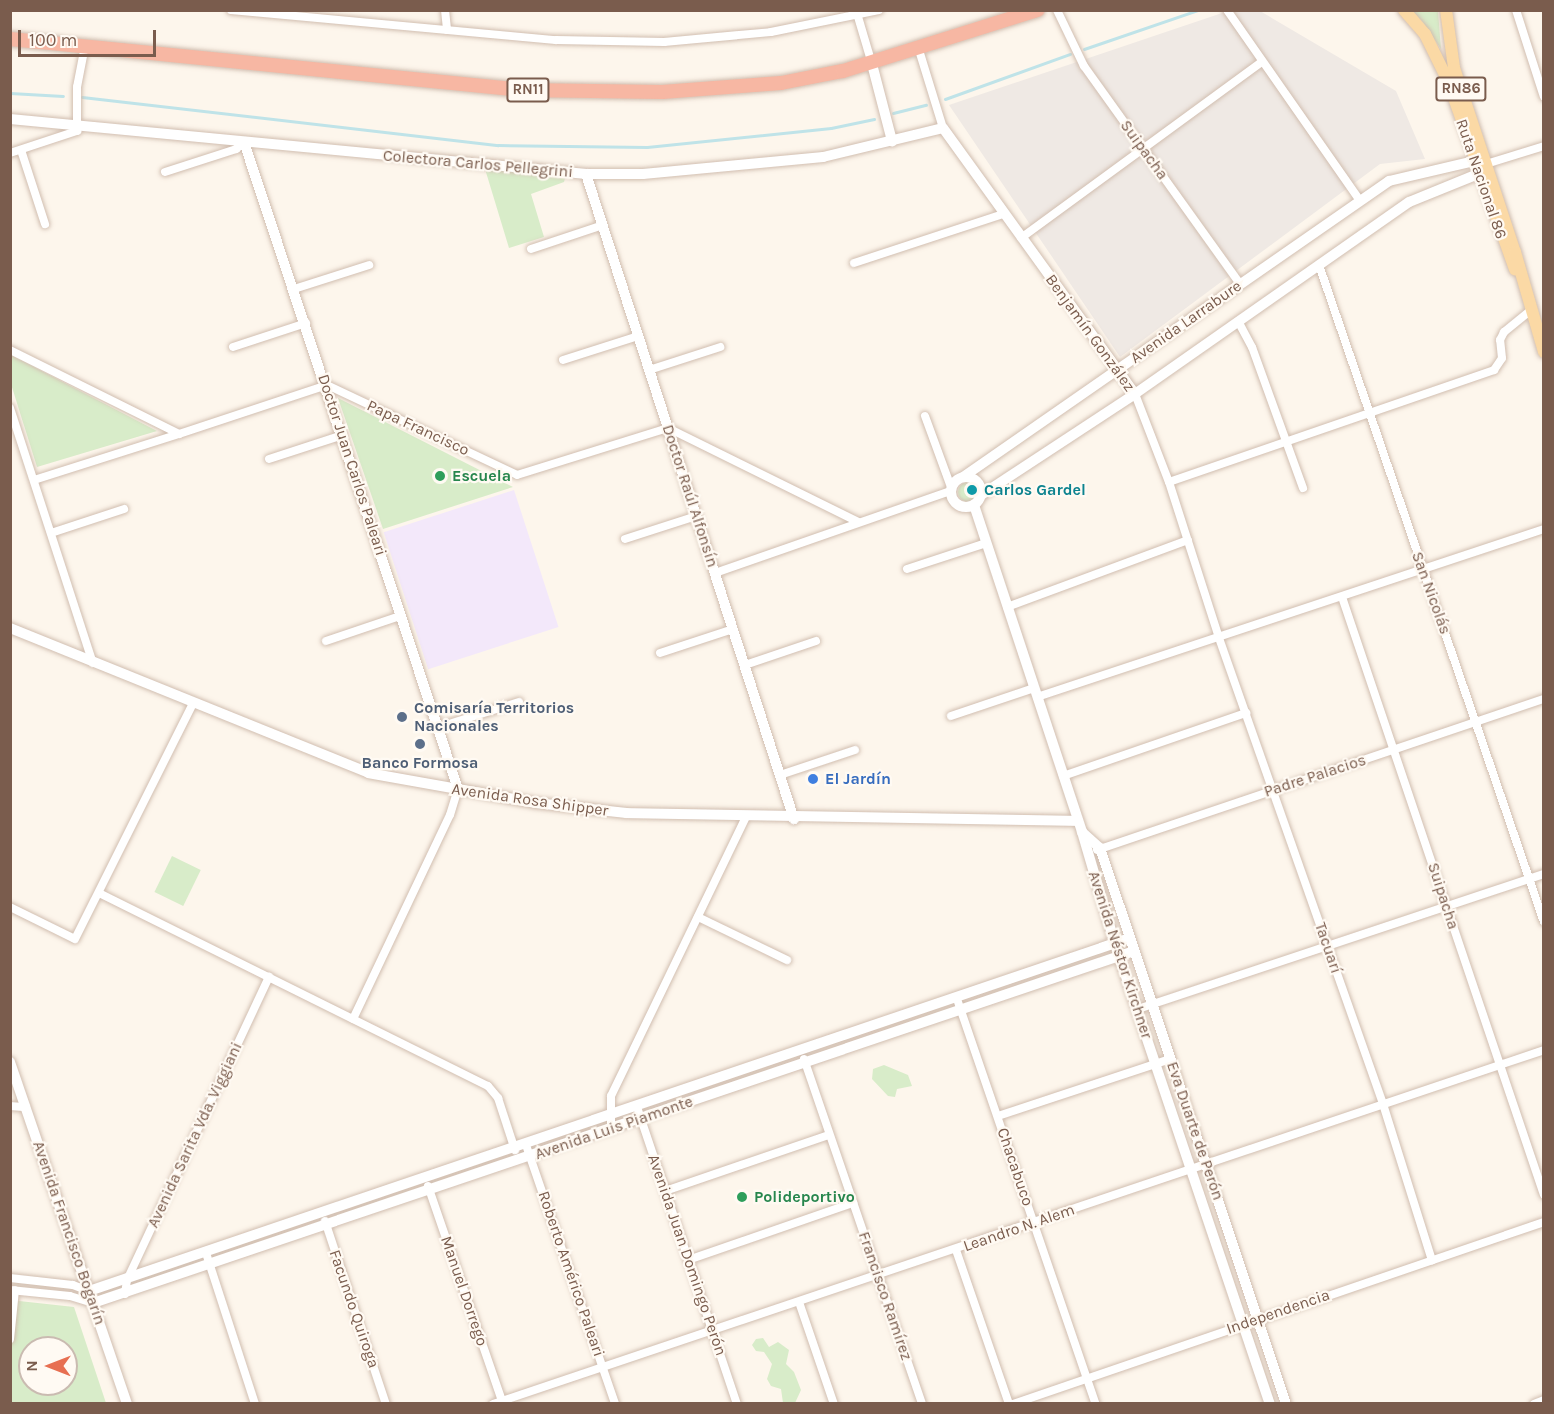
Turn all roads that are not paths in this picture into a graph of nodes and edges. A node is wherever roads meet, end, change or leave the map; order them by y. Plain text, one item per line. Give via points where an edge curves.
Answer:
1 (445, 10) edge
2 (879, 10) edge
3 (1038, 10) edge
4 (1057, 10) edge
5 (1227, 10) edge
6 (1404, 10) edge
7 (1446, 10) edge
8 (1516, 10) edge
9 (233, 11) edge
10 (857, 14) edge
11 (447, 30) junction
12 (10, 39) edge
13 (85, 46) junction
14 (919, 50) junction
15 (1260, 63) junction
16 (872, 64) junction
17 (1544, 97) edge
18 (10, 119) edge
19 (78, 124) junction
20 (943, 128) junction
21 (892, 141) junction
22 (244, 142) junction
23 (1544, 146) edge
24 (1143, 148) junction
25 (21, 150) junction
26 (10, 153) edge
27 (1480, 166) junction
28 (165, 172) dead end
29 (586, 174) junction
30 (1412, 175) junction
31 (1418, 196) junction
32 (1360, 201) junction
33 (1003, 214) junction
34 (45, 224) dead end
35 (603, 225) junction
36 (1021, 238) junction
37 (531, 249) dead end
38 (854, 263) dead end
39 (369, 265) dead end
40 (1318, 265) junction
41 (1240, 284) junction
42 (294, 289) junction
43 (1530, 311) junction
44 (1238, 321) junction
45 (306, 323) junction
46 (638, 336) junction
47 (233, 347) dead end
48 (720, 347) dead end
49 (10, 350) edge
50 (1544, 352) edge
51 (562, 360) dead end
52 (649, 370) junction
53 (1118, 371) junction
54 (327, 385) junction
55 (1135, 394) junction
56 (10, 408) edge
57 (1369, 412) junction
58 (925, 416) dead end
59 (668, 428) junction
60 (179, 434) junction
61 (343, 435) junction
62 (1288, 440) junction
63 (268, 459) dead end
64 (963, 477) junction
65 (34, 480) junction
66 (1169, 482) junction
67 (1304, 488) dead end
68 (951, 489) junction
69 (977, 500) junction
70 (124, 510) dead end
71 (696, 516) junction
72 (858, 522) junction
73 (1544, 529) edge
74 (51, 533) junction
75 (625, 539) dead end
76 (1188, 540) junction
77 (986, 543) junction
78 (907, 569) dead end
79 (1423, 570) junction
80 (715, 573) junction
81 (1342, 597) junction
82 (1007, 607) junction
83 (400, 616) junction
84 (10, 628) edge
85 (733, 629) junction
86 (1219, 638) junction
87 (326, 641) dead end
88 (816, 641) dead end
89 (660, 653) dead end
90 (93, 663) junction
91 (745, 665) junction
92 (1036, 693) junction
93 (1544, 699) edge
94 (519, 702) dead end
95 (193, 703) junction
96 (1246, 713) junction
97 (951, 716) dead end
98 (1477, 721) junction
99 (436, 728) junction
100 (1394, 749) junction
101 (855, 750) dead end
102 (780, 775) junction
103 (1064, 776) junction
104 (458, 789) junction
105 (1273, 789) junction
106 (746, 817) junction
107 (794, 819) junction
108 (1078, 821) junction
109 (1082, 832) junction
110 (1100, 848) junction
111 (1087, 853) junction
112 (1544, 874) edge
113 (1529, 879) junction
114 (99, 893) junction
115 (1446, 906) junction
116 (10, 907) edge
117 (698, 917) junction
118 (1544, 922) edge
119 (1130, 938) junction
120 (1115, 944) junction
121 (1328, 946) junction
122 (1134, 951) junction
123 (1120, 957) junction
124 (788, 960) dead end
125 (269, 977) junction
126 (957, 999) junction
127 (1152, 1004) junction
128 (1138, 1009) junction
129 (963, 1010) junction
130 (353, 1019) junction
131 (1544, 1050) edge
132 (803, 1051) junction
133 (1170, 1059) junction
134 (10, 1062) edge
135 (805, 1064) junction
136 (1156, 1064) junction
137 (1498, 1065) junction
138 (1383, 1104) junction
139 (10, 1106) edge
140 (26, 1107) junction
141 (637, 1107) junction
142 (998, 1116) junction
143 (609, 1117) junction
144 (640, 1119) junction
145 (611, 1130) junction
146 (829, 1134) junction
147 (526, 1145) junction
148 (515, 1149) junction
149 (532, 1156) junction
150 (519, 1160) junction
151 (1206, 1164) junction
152 (1191, 1169) junction
153 (426, 1179) junction
154 (430, 1191) junction
155 (665, 1191) junction
156 (1544, 1195) edge
157 (853, 1203) junction
158 (322, 1214) junction
159 (1544, 1222) edge
160 (1035, 1223) junction
161 (326, 1226) junction
162 (956, 1250) junction
163 (206, 1253) junction
164 (688, 1260) junction
165 (1432, 1260) junction
166 (209, 1266) junction
167 (878, 1276) junction
168 (10, 1278) edge
169 (127, 1280) junction
170 (13, 1290) edge
171 (88, 1291) junction
172 (126, 1294) junction
173 (800, 1302) junction
174 (93, 1304) junction
175 (1258, 1319) junction
176 (1243, 1324) junction
177 (712, 1331) junction
178 (10, 1339) edge
179 (602, 1366) junction
180 (1088, 1378) junction
181 (1544, 1400) edge
182 (502, 1402) edge
183 (127, 1404) edge
184 (255, 1404) edge
185 (386, 1404) edge
186 (493, 1404) edge
187 (615, 1404) edge
188 (737, 1404) edge
189 (834, 1404) edge
190 (922, 1404) edge
191 (1011, 1404) edge
192 (1096, 1404) edge
193 (1270, 1404) edge
194 (1286, 1404) edge
195 (1534, 1404) edge

1 - 11 street
2 - 10 street
3 - 14 highway, RN11
4 - 24 street, Suipacha via 1084,66
5 - 15 street
6 - 27 main road, Ruta Nacional 86 / RN86 via 1433,47
7 - 27 main road, Ruta Nacional 86 / RN86 via 1454,68
8 - 17 street
9 - 11 street
10 - 11 street via 771,32 664,42 556,40
10 - 16 street
12 - 13 highway, RN11
13 - 16 highway, RN11 via 523,90 594,93 717,90 781,83
13 - 19 street via 77,87
14 - 16 highway, RN11
14 - 20 street, Benjamín González
15 - 24 street
15 - 32 street
16 - 21 street
18 - 19 street, Colectora Carlos Pellegrini
19 - 22 street, Colectora Carlos Pellegrini
19 - 25 street via 77,131
20 - 21 street, Colectora Carlos Pellegrini
20 - 33 street, Benjamín González
21 - 29 street, Colectora Carlos Pellegrini via 764,165 649,174
22 - 28 street
22 - 29 street, Colectora Carlos Pellegrini
22 - 42 street, Doctor Juan Carlos Paleari
23 - 27 street
24 - 36 street
24 - 41 street, Suipacha
25 - 26 street
25 - 34 street
27 - 30 street, Avenida Larrabure
27 - 31 street, Avenida Larrabure
27 - 43 main road, Ruta Nacional 86 / RN86
29 - 35 street, Doctor Raúl Alfonsín
30 - 31 street
30 - 32 street, Avenida Larrabure via 1395,177
31 - 40 street, Avenida Larrabure
32 - 41 street, Avenida Larrabure
33 - 36 street, Benjamín González
33 - 38 street
35 - 37 street
35 - 46 street, Doctor Raúl Alfonsín
36 - 53 street, Benjamín González
39 - 42 street
40 - 44 street, Avenida Larrabure
40 - 57 street, San Nicolás
41 - 53 street, Avenida Larrabure
42 - 45 street, Doctor Juan Carlos Paleari
43 - 50 main road, Ruta Nacional 86 / RN86
43 - 57 street via 1504,332 1500,340 1502,358 1494,370
44 - 55 street, Avenida Larrabure
44 - 62 street
45 - 47 street
45 - 54 street, Doctor Juan Carlos Paleari
46 - 51 street
46 - 52 street, Doctor Raúl Alfonsín
48 - 52 street
49 - 60 street
52 - 59 street, Doctor Raúl Alfonsín
53 - 55 street, Benjamín González
53 - 64 street, Avenida Larrabure
54 - 59 street, Papa Francisco via 517,475
54 - 60 street
54 - 61 street, Doctor Juan Carlos Paleari
55 - 66 street, Benjamín González
55 - 69 street, Avenida Larrabure
56 - 65 street
57 - 62 street
57 - 79 street, San Nicolás
58 - 68 street
59 - 71 street, Doctor Raúl Alfonsín
59 - 72 street
60 - 65 street
61 - 63 street
61 - 83 street, Doctor Juan Carlos Paleari
62 - 66 street
62 - 67 street
64 - 68 street
64 - 69 street via 977,482
65 - 74 street
66 - 76 street, Benjamín González
68 - 69 street via 960,506
68 - 72 street
69 - 77 street, Avenida Néstor Kirchner
70 - 74 street
71 - 75 street
71 - 80 street, Doctor Raúl Alfonsín
72 - 80 street
73 - 79 street
74 - 90 street
76 - 82 street
76 - 86 street, Benjamín González
77 - 78 street
77 - 82 street, Avenida Néstor Kirchner
79 - 81 street
79 - 98 street, San Nicolás
80 - 85 street, Doctor Raúl Alfonsín
81 - 86 street
81 - 100 street, Suipacha
82 - 92 street, Avenida Néstor Kirchner
83 - 87 street
83 - 99 street, Doctor Juan Carlos Paleari
84 - 90 street, Avenida Rosa Shipper
85 - 89 street
85 - 91 street, Doctor Raúl Alfonsín
86 - 92 street
86 - 96 street, Tacuarí
88 - 91 street
90 - 95 street, Avenida Rosa Shipper
91 - 102 street, Doctor Raúl Alfonsín
92 - 97 street
92 - 103 street, Avenida Néstor Kirchner
93 - 98 street, Padre Palacios
94 - 99 street
95 - 104 street, Avenida Rosa Shipper via 361,772
95 - 114 street
96 - 103 street
96 - 105 street, Tacuarí
98 - 100 street, Padre Palacios
98 - 113 street, San Nicolás
99 - 104 street, Doctor Juan Carlos Paleari
100 - 105 street, Padre Palacios
100 - 115 street, Suipacha
101 - 102 street
102 - 107 street, Doctor Raúl Alfonsín
103 - 108 street, Avenida Néstor Kirchner
104 - 106 street, Avenida Rosa Shipper via 583,809
104 - 130 street via 450,815
105 - 110 street, Padre Palacios
105 - 121 street, Tacuarí
106 - 107 street, Avenida Rosa Shipper
106 - 117 street
107 - 108 street, Avenida Rosa Shipper
108 - 109 street, Avenida Néstor Kirchner
109 - 110 street, Eva Duarte de Perón
109 - 111 street, Avenida Néstor Kirchner
110 - 111 street, Padre Palacios
110 - 119 street, Eva Duarte de Perón
111 - 120 street, Avenida Néstor Kirchner
112 - 113 street
113 - 115 street
113 - 118 street, San Nicolás
114 - 116 street via 75,939
114 - 125 street
115 - 121 street
115 - 137 street, Suipacha
117 - 124 street
117 - 143 street via 611,1096
119 - 120 street, Avenida Luis Piamonte
119 - 122 street, Eva Duarte de Perón
120 - 123 street, Avenida Néstor Kirchner
120 - 126 street, Avenida Luis Piamonte
121 - 127 street
121 - 138 street, Tacuarí
122 - 123 street, Avenida Luis Piamonte
122 - 127 street, Eva Duarte de Perón
123 - 128 street, Avenida Néstor Kirchner
123 - 129 street, Avenida Luis Piamonte
125 - 130 street
125 - 169 street, Avenida Sarita Vda. Viggiani
126 - 129 street, Chacabuco
126 - 132 street, Avenida Luis Piamonte
127 - 128 street
127 - 133 street, Eva Duarte de Perón
128 - 136 street, Avenida Néstor Kirchner
129 - 135 street, Avenida Luis Piamonte
129 - 142 street, Chacabuco
130 - 148 street via 488,1086 498,1098
131 - 137 street, Leandro N. Alem
132 - 135 street, Francisco Ramírez
132 - 141 street, Avenida Luis Piamonte
133 - 136 street
133 - 151 street, Eva Duarte de Perón
134 - 140 street, Avenida Francisco Bogarín
135 - 144 street, Avenida Luis Piamonte
135 - 146 street, Francisco Ramírez
136 - 142 street
136 - 152 street, Avenida Néstor Kirchner
137 - 138 street, Leandro N. Alem
137 - 156 street, Suipacha
138 - 151 street, Leandro N. Alem
138 - 165 street, Tacuarí
139 - 140 street
140 - 171 street, Avenida Francisco Bogarín
141 - 143 street, Avenida Luis Piamonte
141 - 144 street, Avenida Juan Domingo Perón
142 - 160 street, Chacabuco
143 - 145 street
143 - 147 street, Avenida Luis Piamonte
144 - 145 street, Avenida Luis Piamonte
144 - 155 street, Avenida Juan Domingo Perón
145 - 149 street, Avenida Luis Piamonte
146 - 155 street
146 - 157 street, Francisco Ramírez
147 - 148 street, Avenida Luis Piamonte
147 - 149 street, Roberto Américo Paleari
148 - 150 street
148 - 153 street, Avenida Luis Piamonte
149 - 150 street, Avenida Luis Piamonte
149 - 179 street, Roberto Américo Paleari
150 - 154 street, Avenida Luis Piamonte
151 - 152 street, Leandro N. Alem
151 - 175 street, Eva Duarte de Perón
152 - 160 street, Leandro N. Alem
152 - 176 street, Avenida Néstor Kirchner
153 - 154 street, Manuel Dorrego
153 - 158 street, Avenida Luis Piamonte
154 - 161 street, Avenida Luis Piamonte
154 - 182 street, Manuel Dorrego
155 - 164 street, Avenida Juan Domingo Perón
157 - 164 street
157 - 167 street, Francisco Ramírez
158 - 161 street, Facundo Quiroga
158 - 163 street, Avenida Luis Piamonte
159 - 165 street, Independencia
160 - 162 street, Leandro N. Alem
160 - 180 street, Chacabuco
161 - 166 street, Avenida Luis Piamonte
161 - 185 street, Facundo Quiroga
162 - 167 street, Leandro N. Alem
162 - 191 street
163 - 166 street
163 - 169 street, Avenida Luis Piamonte
164 - 177 street, Avenida Juan Domingo Perón
165 - 175 street, Independencia
166 - 172 street, Avenida Luis Piamonte
166 - 184 street
167 - 173 street, Leandro N. Alem
167 - 190 street, Francisco Ramírez
168 - 171 street via 73,1285
169 - 171 street, Avenida Luis Piamonte
169 - 172 street, Avenida Sarita Vda. Viggiani
170 - 174 street via 70,1296
170 - 178 street
171 - 174 street, Avenida Francisco Bogarín
172 - 174 street, Avenida Luis Piamonte
173 - 177 street, Leandro N. Alem
173 - 189 street
174 - 183 street, Avenida Francisco Bogarín
175 - 176 street, Independencia
175 - 194 street, Eva Duarte de Perón
176 - 180 street, Independencia
176 - 193 street, Avenida Néstor Kirchner
177 - 179 street, Leandro N. Alem
177 - 188 street, Avenida Juan Domingo Perón
179 - 182 street, Leandro N. Alem
179 - 187 street, Roberto Américo Paleari
180 - 191 street, Independencia
180 - 192 street, Chacabuco
181 - 195 street
182 - 186 street, Leandro N. Alem

